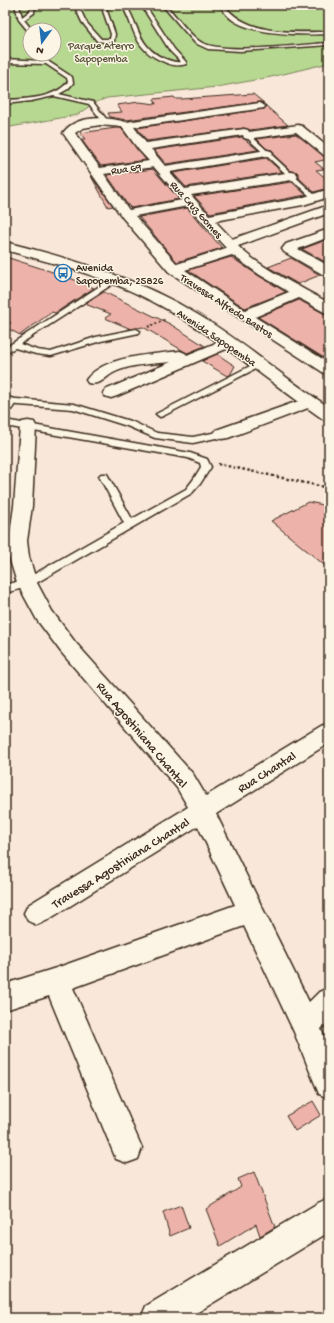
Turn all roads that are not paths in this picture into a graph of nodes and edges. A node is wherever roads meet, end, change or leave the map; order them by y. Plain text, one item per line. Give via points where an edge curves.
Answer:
1 (16, 5) edge
2 (33, 5) edge
3 (76, 5) edge
4 (103, 5) edge
5 (124, 5) edge
6 (143, 5) edge
7 (164, 5) edge
8 (222, 5) edge
9 (229, 5) edge
10 (21, 20) joint
11 (329, 29) edge
12 (329, 33) edge
13 (329, 44) edge
14 (22, 56) dead end
15 (5, 61) edge
16 (47, 63) joint
17 (53, 94) junction
18 (5, 102) edge
19 (260, 106) dead end
20 (223, 111) junction
21 (286, 120) dead end
22 (105, 121) junction
23 (126, 125) junction
24 (298, 128) junction
25 (246, 134) junction
26 (142, 147) junction
27 (267, 153) junction
28 (329, 154) edge
29 (159, 166) junction
30 (97, 172) junction
31 (292, 176) junction
32 (329, 193) edge
33 (187, 198) junction
34 (315, 198) junction
35 (329, 209) edge
36 (126, 214) junction
37 (206, 219) junction
38 (329, 233) edge
39 (6, 247) edge
40 (232, 247) junction
41 (174, 269) junction
42 (329, 272) edge
43 (116, 280) junction
44 (301, 292) junction
45 (329, 309) edge
46 (244, 316) junction
47 (136, 331) road end
48 (228, 343) junction
49 (14, 345) junction
50 (5, 351) edge
51 (197, 355) junction
52 (259, 365) junction
53 (327, 366) edge
54 (94, 380) dead end
55 (111, 393) dead end
56 (310, 402) junction
57 (6, 403) edge
58 (160, 414) dead end
59 (329, 415) edge
60 (5, 423) edge
61 (28, 426) junction
62 (222, 434) joint
63 (155, 435) junction
64 (166, 451) junction
65 (104, 476) dead end
66 (130, 525) junction
67 (27, 583) junction
68 (5, 589) edge
69 (329, 732) edge
70 (202, 810) junction
71 (250, 912) junction
72 (37, 913) dead end
73 (56, 981) junction
74 (5, 997) edge
75 (329, 1002) edge
76 (305, 1025) junction
77 (329, 1082) edge
78 (127, 1148) dead end
79 (329, 1214) edge
80 (158, 1318) edge

1 - 10 lane
2 - 10 lane via 32,12
3 - 4 lane via 84,22 99,40 110,41 113,34
5 - 6 lane via 143,47 164,60 176,64 184,63 172,50
7 - 13 lane via 197,42 208,48 240,50
8 - 12 lane via 227,14 246,25 276,31
9 - 11 lane via 239,19 249,23 282,29
14 - 15 lane
15 - 16 lane
16 - 17 lane via 69,77 70,82 68,86
17 - 18 lane
17 - 22 lane via 91,103
19 - 20 street
20 - 23 street
20 - 25 street
21 - 24 street
22 - 23 street
22 - 30 street, Travessa Alfredo Bastos via 76,126 69,133
23 - 26 street, Rua Cruz Gomes
24 - 25 street
24 - 28 street
25 - 26 street
25 - 27 lane
26 - 29 street, Rua Cruz Gomes
27 - 29 street, Rua 69
27 - 31 lane
29 - 30 street, Rua 69
29 - 33 street, Rua Cruz Gomes
30 - 36 street, Travessa Alfredo Bastos
31 - 33 street
31 - 34 lane
32 - 34 street
33 - 36 street
33 - 37 street, Rua Cruz Gomes
34 - 37 street
35 - 40 street
36 - 41 street, Travessa Alfredo Bastos
37 - 40 street, Rua Cruz Gomes
38 - 42 street via 289,248 290,251
39 - 43 main road, Avenida Sapopemba via 81,267
40 - 41 street
40 - 44 street, Rua Cruz Gomes via 251,264
41 - 46 street, Travessa Alfredo Bastos
43 - 48 main road, Avenida Sapopemba via 180,311
43 - 49 lane
44 - 45 street, Rua Cruz Gomes
44 - 46 street
46 - 53 street, Travessa Alfredo Bastos
47 - 49 lane via 51,354
48 - 51 street
48 - 52 main road, Avenida Sapopemba
49 - 50 lane
51 - 54 street via 125,363 107,370
51 - 55 street
52 - 56 main road, Avenida Sapopemba
52 - 58 lane
56 - 59 main road, Avenida Sapopemba
56 - 62 street
57 - 63 lane via 74,407 130,424
60 - 61 lane
61 - 64 lane
61 - 67 street, Rua Agostiniana Chantal via 18,541 19,557
62 - 63 lane via 193,440
63 - 64 lane
64 - 66 lane via 195,457 204,462 206,467 189,491
65 - 66 lane
66 - 67 lane
67 - 68 lane
67 - 70 street, Rua Agostiniana Chantal via 44,615 64,641 185,781
69 - 70 street, Rua Chantal
70 - 71 street, Rua Agostiniana Chantal
70 - 72 street, Travessa Agostiniana Chantal
71 - 73 street
71 - 76 street, Rua Agostiniana Chantal
73 - 74 street
73 - 78 street
75 - 76 street
76 - 77 street, Rua Agostiniana Chantal
79 - 80 street

